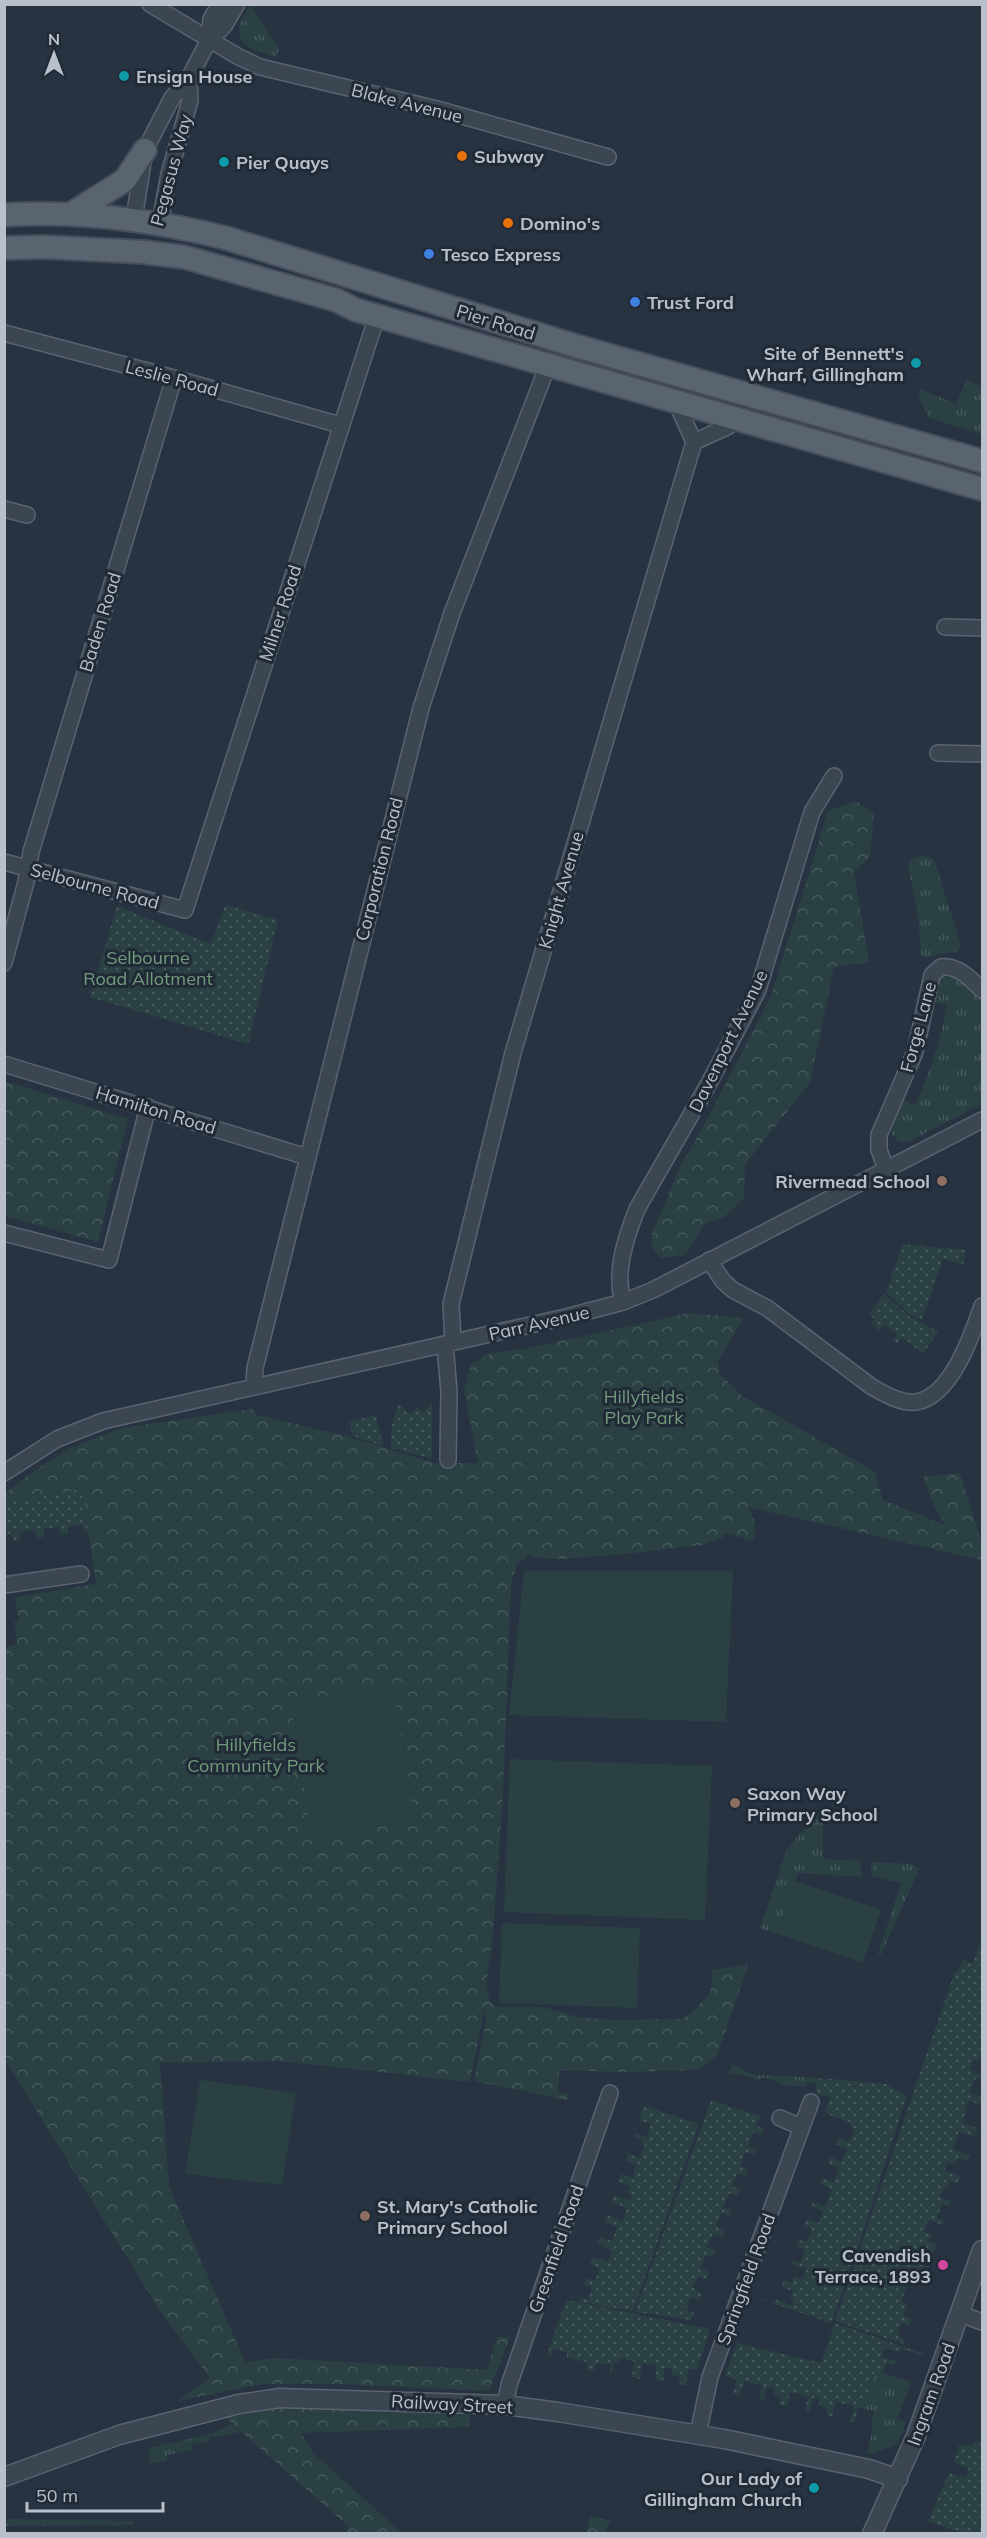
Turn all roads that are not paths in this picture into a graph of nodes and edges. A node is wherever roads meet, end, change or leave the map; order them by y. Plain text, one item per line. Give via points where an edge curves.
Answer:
1 (150, 4) edge
2 (220, 4) edge
3 (237, 4) edge
4 (209, 40) junction
5 (189, 78) junction
6 (145, 150) junction
7 (608, 157) dead end
8 (71, 214) junction
9 (4, 215) edge
10 (134, 219) junction
11 (160, 223) junction
12 (4, 248) edge
13 (143, 252) junction
14 (377, 316) junction
15 (4, 333) edge
16 (548, 365) junction
17 (174, 378) junction
18 (676, 402) junction
19 (733, 416) junction
20 (340, 425) junction
21 (694, 442) junction
22 (982, 461) edge
23 (982, 489) edge
24 (4, 509) edge
25 (27, 515) dead end
26 (945, 627) dead end
27 (982, 628) edge
28 (938, 753) dead end
29 (982, 754) edge
30 (834, 776) dead end
31 (4, 861) edge
32 (28, 868) junction
33 (185, 910) joint
34 (4, 963) edge
35 (982, 990) edge
36 (4, 1064) edge
37 (148, 1107) junction
38 (982, 1120) edge
39 (307, 1157) junction
40 (886, 1169) junction
41 (4, 1233) edge
42 (709, 1260) junction
43 (623, 1302) junction
44 (982, 1306) edge
45 (449, 1343) junction
46 (254, 1386) junction
47 (448, 1460) dead end
48 (4, 1473) edge
49 (81, 1574) dead end
50 (4, 1585) edge
51 (609, 2093) dead end
52 (811, 2102) dead end
53 (780, 2118) dead end
54 (801, 2127) junction
55 (982, 2250) edge
56 (961, 2314) junction
57 (982, 2322) edge
58 (505, 2406) junction
59 (698, 2434) junction
60 (6, 2472) edge
61 (898, 2479) junction
62 (875, 2533) edge

1 - 4 street
2 - 4 street, Pegasus Way via 211,19
3 - 4 street, Pegasus Way via 224,26
4 - 5 street, Pegasus Way
4 - 7 street, Blake Avenue via 260,67 437,109
5 - 6 street, Pegasus Way via 172,98
5 - 11 street, Pegasus Way via 190,101
6 - 8 main road via 125,180
6 - 10 street, Pegasus Way
8 - 9 main road, Pier Road
8 - 10 main road, Pier Road
10 - 11 main road, Pier Road
10 - 13 main road, Pegasus Way
11 - 13 main road, Pegasus Way
11 - 22 main road, Pier Road via 226,238 479,317
12 - 13 main road, Pier Road
13 - 14 main road, Pier Road via 184,257 336,300
14 - 16 main road, Pier Road
14 - 20 street, Milner Road
15 - 17 street, Leslie Road
16 - 18 main road, Pier Road
16 - 39 street, Corporation Road via 452,613 421,708
17 - 20 street, Leslie Road
17 - 32 street, Baden Road
18 - 19 main road, Pier Road
18 - 21 street
19 - 21 street via 729,426
19 - 23 main road, Pier Road
20 - 33 street, Milner Road
21 - 45 street, Knight Avenue via 513,1053 451,1304
24 - 25 street
26 - 27 street
28 - 29 street
30 - 43 street, Davenport Avenue via 812,812 758,990 631,1223 620,1268
31 - 32 street, Selbourne Road
32 - 33 street, Selbourne Road
32 - 34 street, Baden Road
35 - 40 street, Forge Lane via 951,967 941,967 932,975 915,1052 879,1136
36 - 37 street, Hamilton Road
37 - 39 street, Hamilton Road
37 - 41 street via 109,1260
38 - 40 street
39 - 46 street, Corporation Road via 255,1368
40 - 42 street
42 - 43 street, Parr Avenue
42 - 44 street via 733,1290 766,1308 891,1398 916,1402 938,1392 965,1353
43 - 45 street, Parr Avenue
45 - 46 street, Parr Avenue
45 - 47 street, Knight Avenue
46 - 48 street, Parr Avenue via 103,1421 57,1439
49 - 50 street
51 - 58 street, Greenfield Road
52 - 54 street, Springfield Road
53 - 54 street
54 - 59 street, Springfield Road via 710,2377
55 - 56 street, Ingram Road
56 - 57 street
56 - 61 street, Ingram Road
58 - 59 street, Railway Street
58 - 60 street, Railway Street via 280,2398 188,2416
59 - 61 street, Railway Street via 851,2465
61 - 62 street, Ingram Road

